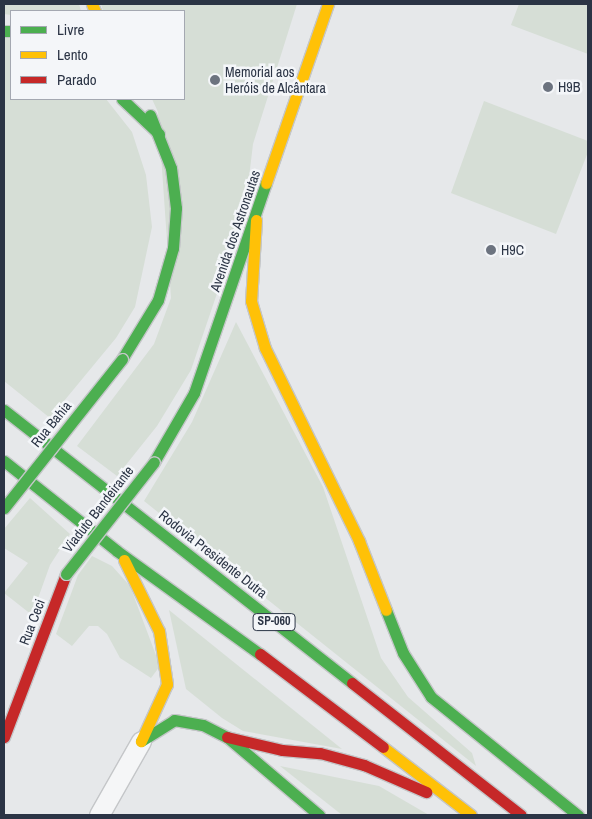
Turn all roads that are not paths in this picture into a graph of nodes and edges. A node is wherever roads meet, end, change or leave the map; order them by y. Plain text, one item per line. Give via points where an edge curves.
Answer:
1 (328, 4) edge
2 (123, 100) edge
3 (142, 100) edge
4 (159, 134) junction
5 (256, 220) junction
6 (4, 399) edge
7 (4, 410) edge
8 (28, 429) junction
9 (4, 461) edge
10 (154, 462) joint
11 (4, 508) edge
12 (118, 551) junction
13 (66, 574) joint
14 (7, 719) edge
15 (4, 737) edge
16 (227, 737) junction
17 (141, 741) junction
18 (454, 802) junction
19 (100, 815) edge
20 (319, 815) edge
21 (471, 815) edge
22 (521, 815) edge
23 (578, 815) edge

1 - 5 main road, Avenida dos Astronautas
2 - 4 main road
3 - 4 main road
4 - 11 main road, Rua Bahia, bridge via 171,168 176,208 173,248 158,300 122,359
5 - 10 main road, Avenida dos Astronautas via 194,393
5 - 23 main road via 251,301 265,348 359,541 403,653 431,697
6 - 8 main road
7 - 8 main road, Rodovia Presidente Dutra / SP-060
8 - 22 main road, Rodovia Presidente Dutra / SP-060
9 - 12 main road, SP-060
10 - 13 main road, Viaduto Bandeirante, bridge
12 - 17 main road via 132,571 160,631 167,684
12 - 18 main road, SP-060 via 311,691
13 - 14 main road, Rua Ceci
14 - 15 main road, Rua Ceci
16 - 17 main road via 203,725 174,720
16 - 18 main road via 282,750 320,753 364,765
16 - 20 main road
17 - 19 street
18 - 21 main road, SP-060

